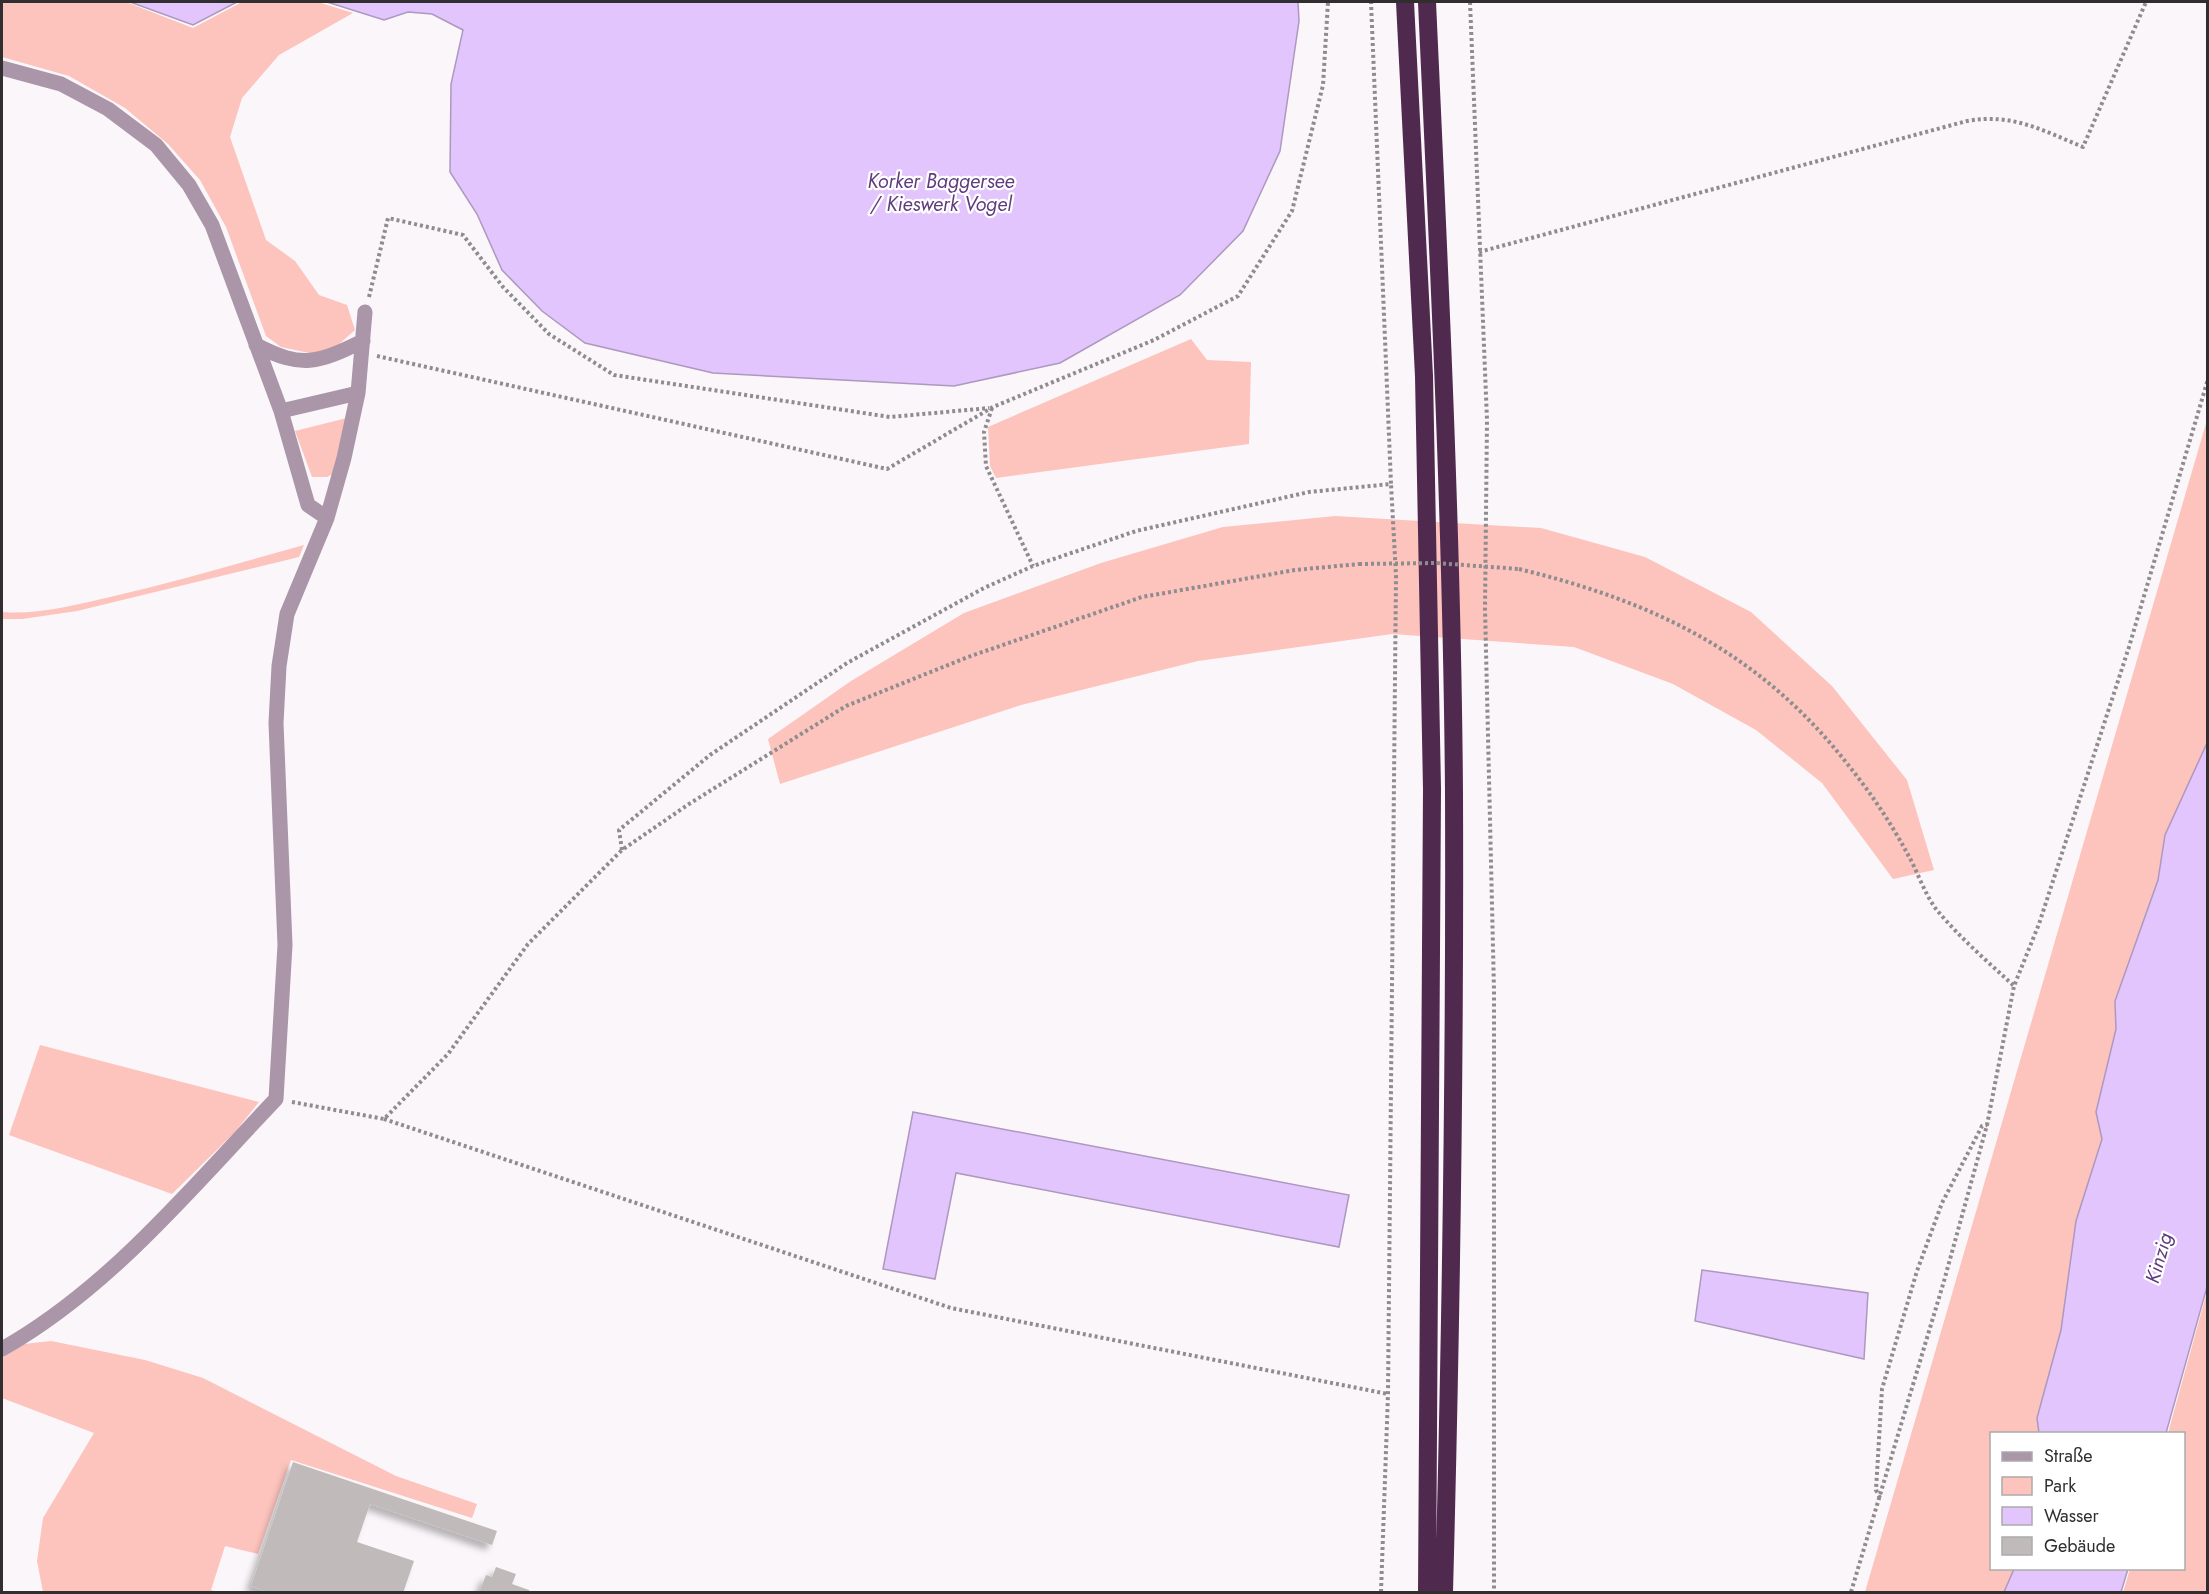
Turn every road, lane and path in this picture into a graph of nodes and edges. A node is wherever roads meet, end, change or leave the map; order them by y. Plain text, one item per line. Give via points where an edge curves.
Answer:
1 (1328, 2) edge
2 (1371, 2) edge
3 (1405, 2) edge
4 (1427, 2) edge
5 (1470, 2) edge
6 (2146, 2) edge
7 (2, 68) edge
8 (1479, 252) junction
9 (365, 312) joint
10 (256, 345) junction
11 (362, 347) junction
12 (2208, 379) edge
13 (358, 393) junction
14 (993, 407) junction
15 (280, 411) junction
16 (1390, 484) junction
17 (327, 518) junction
18 (1033, 566) junction
19 (622, 850) junction
20 (2014, 986) junction
21 (276, 1099) junction
22 (384, 1119) junction
23 (1987, 1125) junction
24 (2, 1348) edge
25 (1388, 1394) junction
26 (1880, 1499) junction
27 (1381, 1593) edge
28 (1427, 1593) edge
29 (1444, 1593) edge
30 (1494, 1593) edge
31 (1851, 1593) edge

1 - 14 path via 1323,85 1292,211 1238,296 1154,340
2 - 16 path
3 - 28 highway via 1424,376 1432,789
4 - 29 highway via 1444,370 1454,791 1452,1282
5 - 8 path
6 - 8 path via 2083,147 1991,116
7 - 10 lane via 61,84 108,110 156,145 189,185 212,225
8 - 30 path via 1487,420 1485,608 1494,990
9 - 11 lane
9 - 14 path via 388,218 463,235 503,287 549,334 615,375 890,417
10 - 11 lane via 280,357 313,362
10 - 15 lane
11 - 13 lane
11 - 14 path via 887,469
12 - 20 path via 2129,647 2039,924
13 - 15 lane
13 - 17 lane
14 - 18 path via 984,432 986,466
15 - 17 lane via 309,505
16 - 18 path via 1309,492 1253,503 1136,531
16 - 25 path via 1396,576
17 - 21 lane via 287,614 279,666 276,723 285,945
18 - 19 path via 984,588 847,663 710,755 619,830
19 - 20 path, bridge via 846,706 968,657 1142,597 1295,570 1359,564 1436,563 1519,569 1633,603 1704,637 1750,667 1849,766 1907,852 1935,908
19 - 22 path via 528,944 448,1054
20 - 23 path
21 - 22 path
21 - 24 lane via 123,1258 73,1303
22 - 25 path via 951,1308
23 - 26 path
23 - 26 path via 1982,1126 1942,1203 1882,1389 1876,1490
25 - 27 path
26 - 31 path

